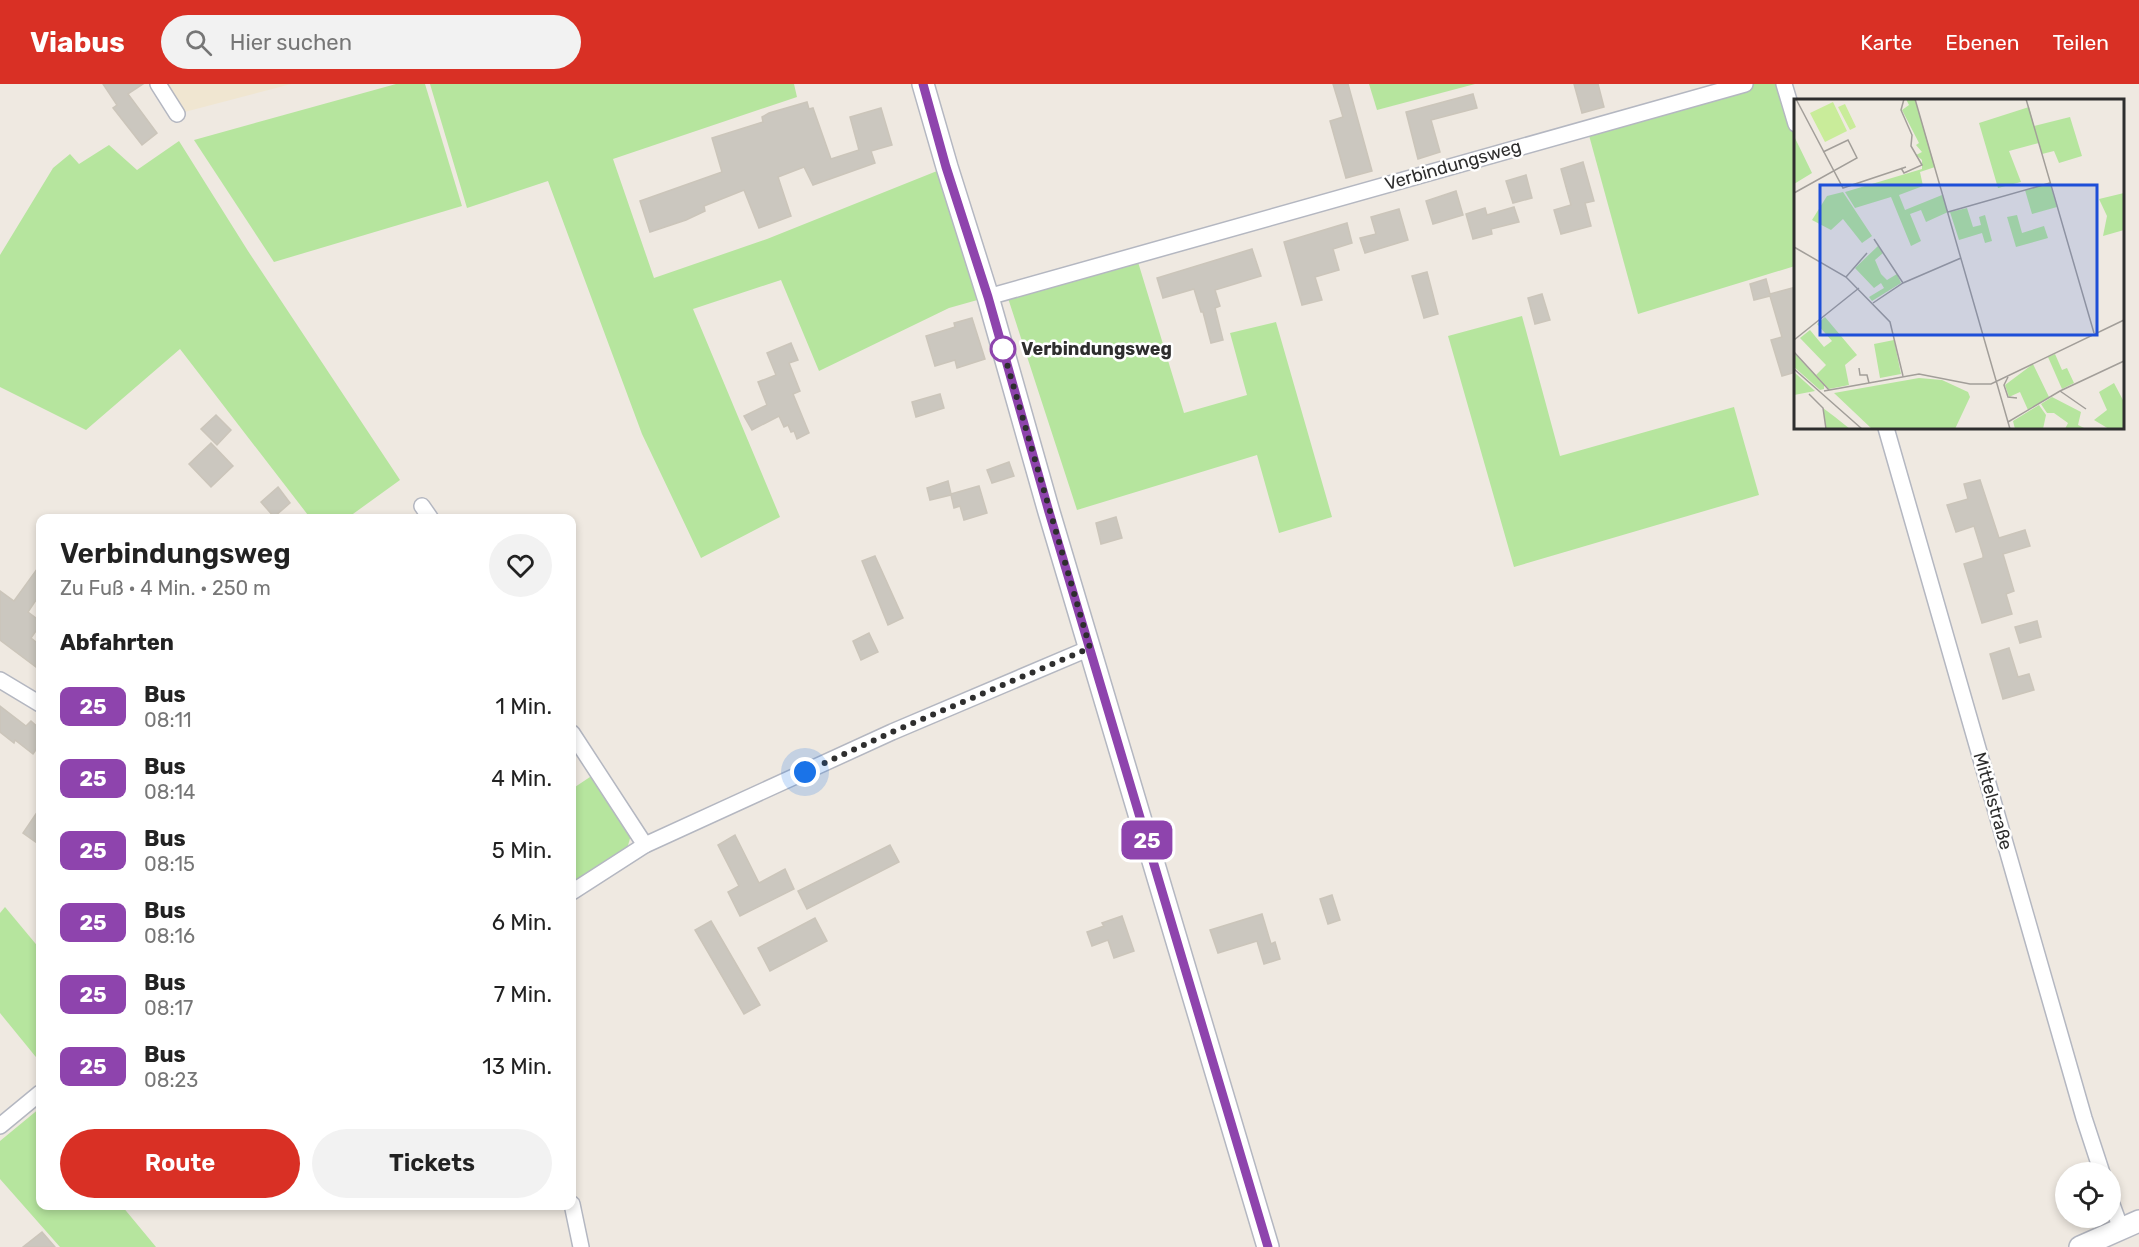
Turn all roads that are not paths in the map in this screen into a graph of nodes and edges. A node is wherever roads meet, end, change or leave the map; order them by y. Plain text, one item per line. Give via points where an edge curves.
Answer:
1 (158, 84) edge
2 (923, 84) edge
3 (1745, 84) edge
4 (1784, 84) edge
5 (177, 114) dead end
6 (1794, 117) edge
7 (988, 297) junction
8 (1886, 429) edge
9 (422, 506) dead end
10 (428, 514) edge
11 (1090, 648) junction
12 (0, 680) edge
13 (36, 702) edge
14 (576, 739) edge
15 (645, 845) junction
16 (576, 889) edge
17 (36, 1096) edge
18 (0, 1126) edge
19 (2098, 1162) edge
20 (573, 1210) edge
21 (2130, 1225) edge
22 (581, 1247) edge
23 (1268, 1247) edge
24 (2080, 1247) edge

1 - 5 street
2 - 7 main road
3 - 7 street, Verbindungsweg
4 - 6 street
7 - 11 main road
8 - 19 street, Mittelstraße
9 - 10 street
11 - 15 street via 892,732
11 - 23 main road
12 - 13 street
14 - 15 street
15 - 16 street
17 - 18 street
20 - 22 street
21 - 24 main road

